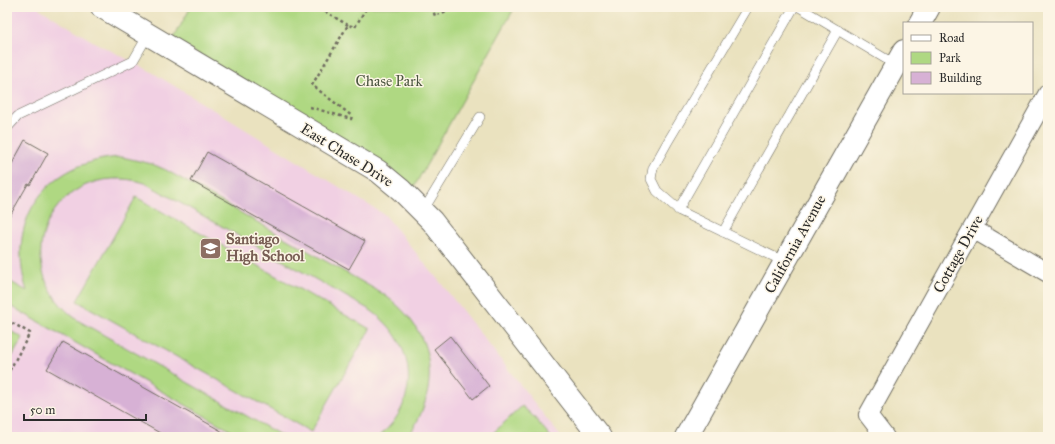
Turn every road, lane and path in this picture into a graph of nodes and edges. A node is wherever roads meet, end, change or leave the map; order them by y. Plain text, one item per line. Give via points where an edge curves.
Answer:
1 (102, 7) edge
2 (327, 7) edge
3 (367, 7) edge
4 (432, 7) edge
5 (451, 7) edge
6 (748, 7) edge
7 (794, 7) edge
8 (799, 7) edge
9 (929, 7) edge
10 (921, 22) edge
11 (348, 25) junction
12 (838, 30) junction
13 (148, 35) junction
14 (900, 58) edge
15 (1048, 93) edge
16 (305, 106) dead end
17 (480, 117) dead end
18 (7, 128) edge
19 (678, 210) junction
20 (423, 211) junction
21 (973, 229) junction
22 (723, 232) junction
23 (785, 262) junction
24 (1048, 273) edge
25 (7, 320) edge
26 (7, 375) edge
27 (600, 437) edge
28 (686, 437) edge
29 (886, 437) edge

1 - 13 street, East Chase Drive
2 - 11 path via 324,11
3 - 11 path via 355,27
4 - 5 path via 436,16
6 - 19 lane via 653,168 651,179 657,191
7 - 19 lane
8 - 12 lane
9 - 10 street
11 - 16 path via 312,85 352,116 351,119
12 - 14 lane
12 - 22 lane
13 - 18 lane via 133,61 18,116
13 - 20 street, East Chase Drive via 378,171
14 - 23 street, California Avenue
15 - 21 street, Cottage Drive
17 - 20 lane
19 - 22 lane
20 - 27 street, East Chase Drive
21 - 24 street
21 - 29 street, Cottage Drive via 868,415
22 - 23 lane
23 - 28 street, California Avenue
25 - 26 path via 30,333

